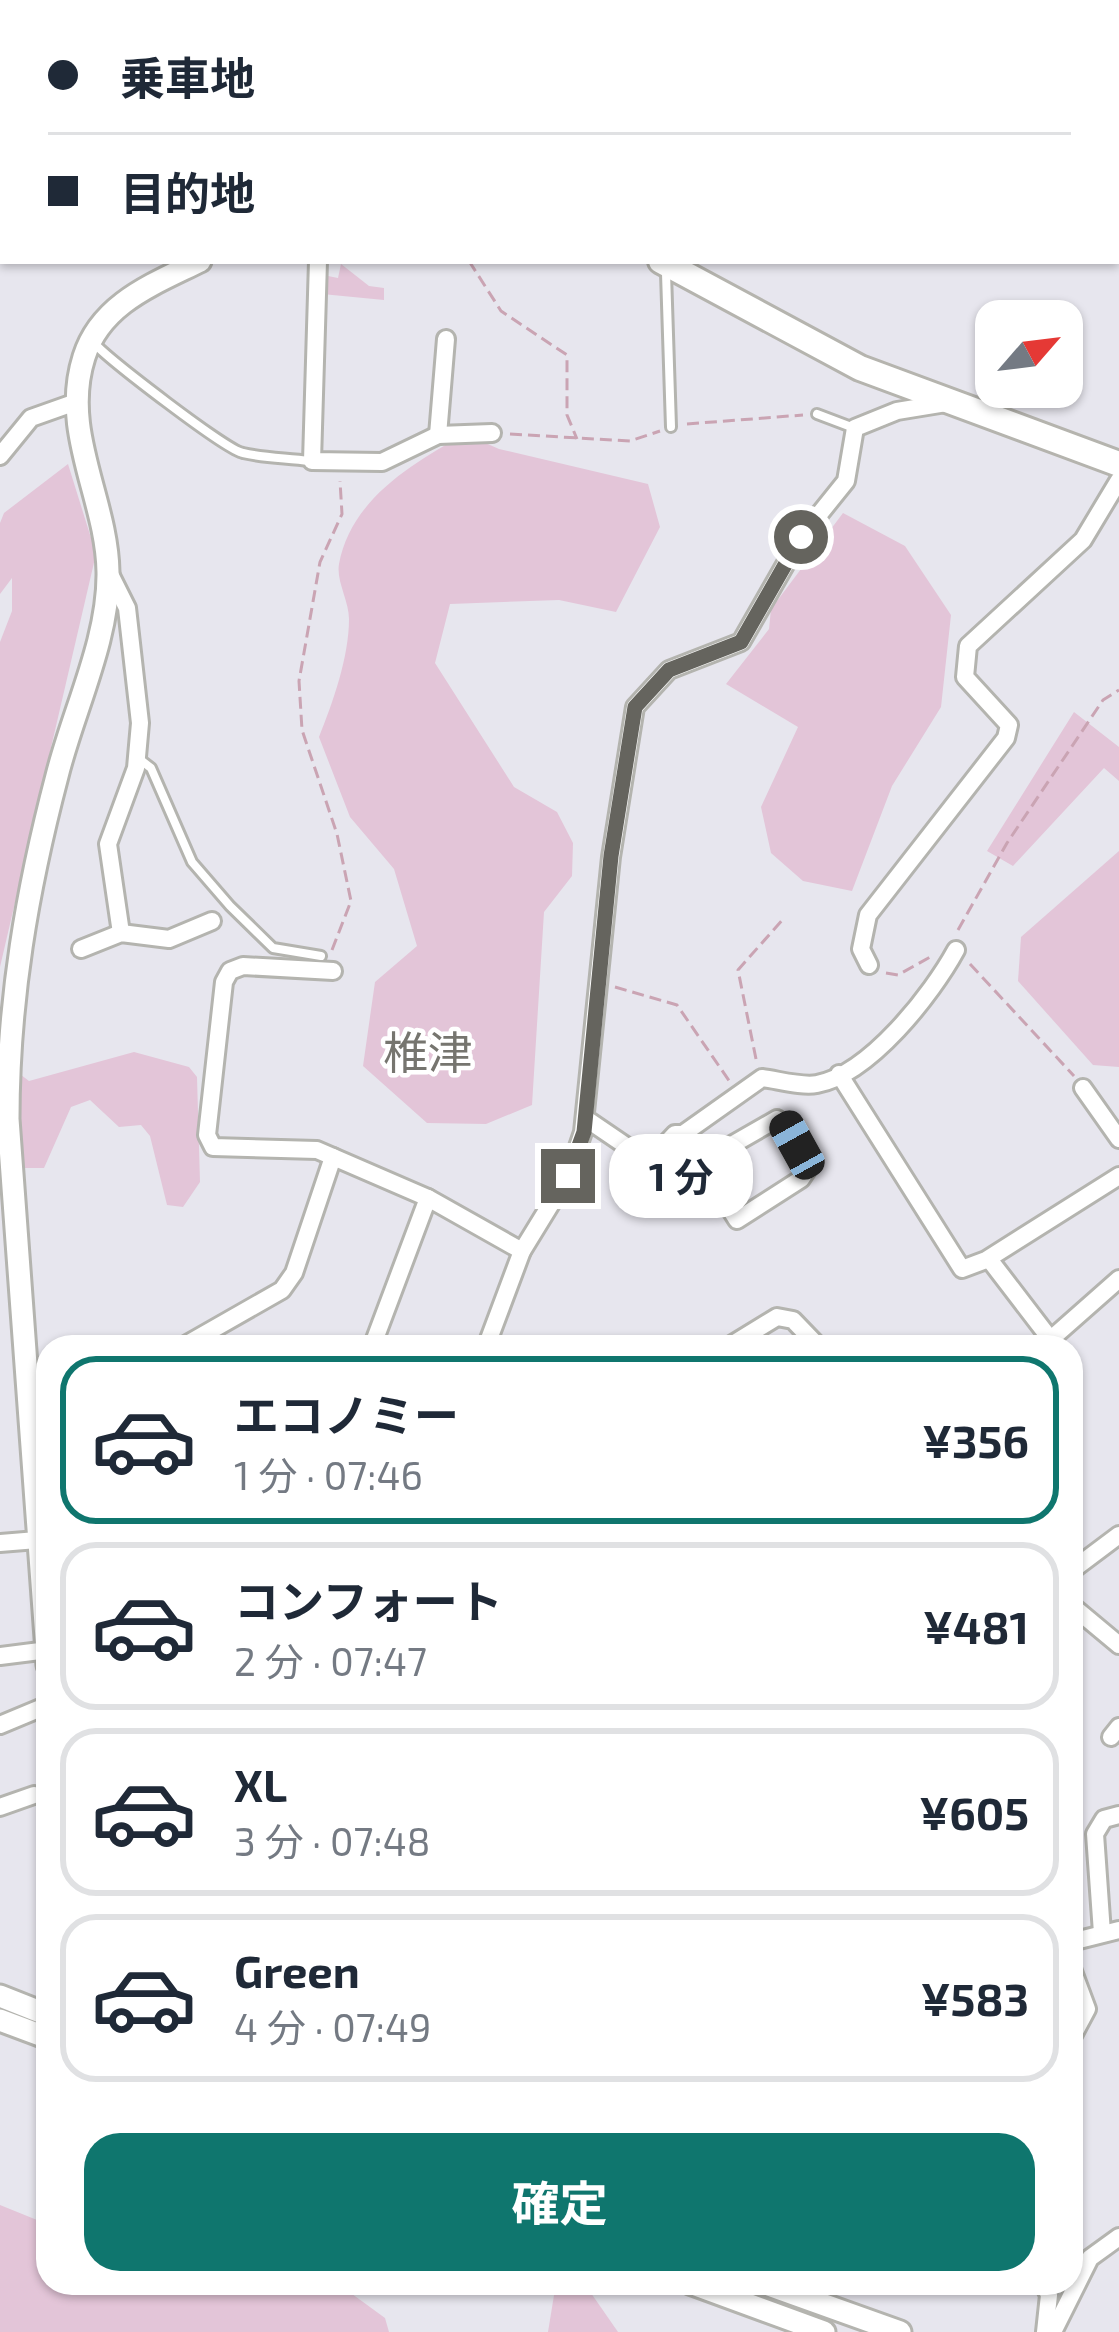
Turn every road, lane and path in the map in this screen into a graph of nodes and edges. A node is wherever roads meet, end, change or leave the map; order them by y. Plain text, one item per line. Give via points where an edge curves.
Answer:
1 (194, 264) edge
2 (319, 264) edge
3 (471, 264) edge
4 (663, 264) edge
5 (667, 264) edge
6 (446, 339) dead end
7 (92, 341) junction
8 (79, 401) junction
9 (952, 403) junction
10 (817, 414) joint
11 (671, 427) junction
12 (855, 428) junction
13 (491, 433) joint
14 (438, 434) junction
15 (577, 439) junction
16 (0, 456) edge
17 (312, 461) junction
18 (335, 461) junction
19 (1119, 464) edge
20 (1119, 480) edge
21 (108, 570) junction
22 (1119, 689) edge
23 (136, 757) junction
24 (784, 918) dead end
25 (212, 921) dead end
26 (122, 933) junction
27 (954, 948) junction
28 (81, 949) dead end
29 (327, 963) junction
30 (868, 964) joint
31 (601, 985) junction
32 (839, 1074) junction
33 (762, 1078) junction
34 (1083, 1088) joint
35 (737, 1093) junction
36 (585, 1118) junction
37 (682, 1134) junction
38 (1119, 1139) edge
39 (333, 1157) junction
40 (702, 1162) junction
41 (646, 1166) junction
42 (1119, 1177) edge
43 (428, 1198) junction
44 (671, 1205) dead end
45 (522, 1250) junction
46 (988, 1259) junction
47 (1119, 1279) edge
48 (203, 1335) edge
49 (377, 1335) edge
50 (490, 1335) edge
51 (748, 1335) edge
52 (808, 1335) edge
53 (1040, 1335) edge
54 (1056, 1335) edge
55 (36, 1394) edge
56 (1119, 1535) edge
57 (36, 1540) edge
58 (0, 1543) edge
59 (1083, 1562) edge
60 (1083, 1615) edge
61 (1119, 1645) edge
62 (36, 1655) edge
63 (0, 1656) edge
64 (36, 1710) edge
65 (0, 1725) edge
66 (34, 1796) dead end
67 (0, 1808) edge
68 (1119, 1815) edge
69 (1110, 1932) edge
70 (0, 1996) edge
71 (36, 2010) edge
72 (0, 2020) edge
73 (36, 2034) edge
74 (1119, 2237) edge
75 (1083, 2271) edge
76 (723, 2295) edge
77 (813, 2295) edge
78 (1046, 2295) edge
79 (1070, 2295) edge
80 (824, 2332) edge
81 (900, 2332) edge
82 (1049, 2332) edge

1 - 7 street via 132,295
2 - 17 street
3 - 15 path via 501,311 567,356 567,415
4 - 11 lane
5 - 9 main road via 860,368
6 - 14 street
7 - 8 street
7 - 17 lane via 238,453
8 - 16 street via 31,418
8 - 21 street via 80,445
9 - 12 street
9 - 19 main road
10 - 11 path
10 - 12 lane
11 - 15 path via 630,441
12 - 31 street via 847,481 801,537 741,642 669,670 635,707
13 - 14 street
13 - 15 path
14 - 18 street via 382,462
17 - 18 street
18 - 29 path via 342,514 320,562 299,681 302,730 351,901
20 - 30 street via 1083,540 968,646 964,677 1009,724 1006,738 868,915 861,949
21 - 23 street via 127,608 140,723
21 - 55 street via 107,602 19,937 10,1035 8,1119
22 - 27 path via 1103,700 1007,843
23 - 26 street via 107,844
23 - 29 lane via 152,768 192,862 230,906 273,948
24 - 33 path via 738,970
25 - 26 street via 169,939
26 - 28 street
27 - 30 path via 898,975
27 - 32 street via 888,1040
27 - 34 path
29 - 39 street via 230,971 207,1135 224,1150
31 - 35 path via 677,1005
31 - 36 street
32 - 33 street via 817,1085
32 - 46 street via 962,1269
33 - 35 street
34 - 38 street
35 - 37 street
36 - 41 street
36 - 45 street via 568,1176
37 - 40 street
37 - 41 street
39 - 43 street
39 - 48 street via 282,1290
40 - 40 street via 736,1220 802,1179 809,1166 777,1119
41 - 44 street
42 - 46 street
43 - 45 street
43 - 49 street
45 - 50 street
46 - 53 street
47 - 54 street
51 - 52 street via 777,1317 793,1319
56 - 59 street
57 - 58 street
60 - 61 street
62 - 63 street
64 - 65 street
66 - 67 street
68 - 69 street via 1095,1834
70 - 71 street
72 - 73 street
74 - 75 street
76 - 80 street
77 - 81 street
78 - 82 street
79 - 82 street

